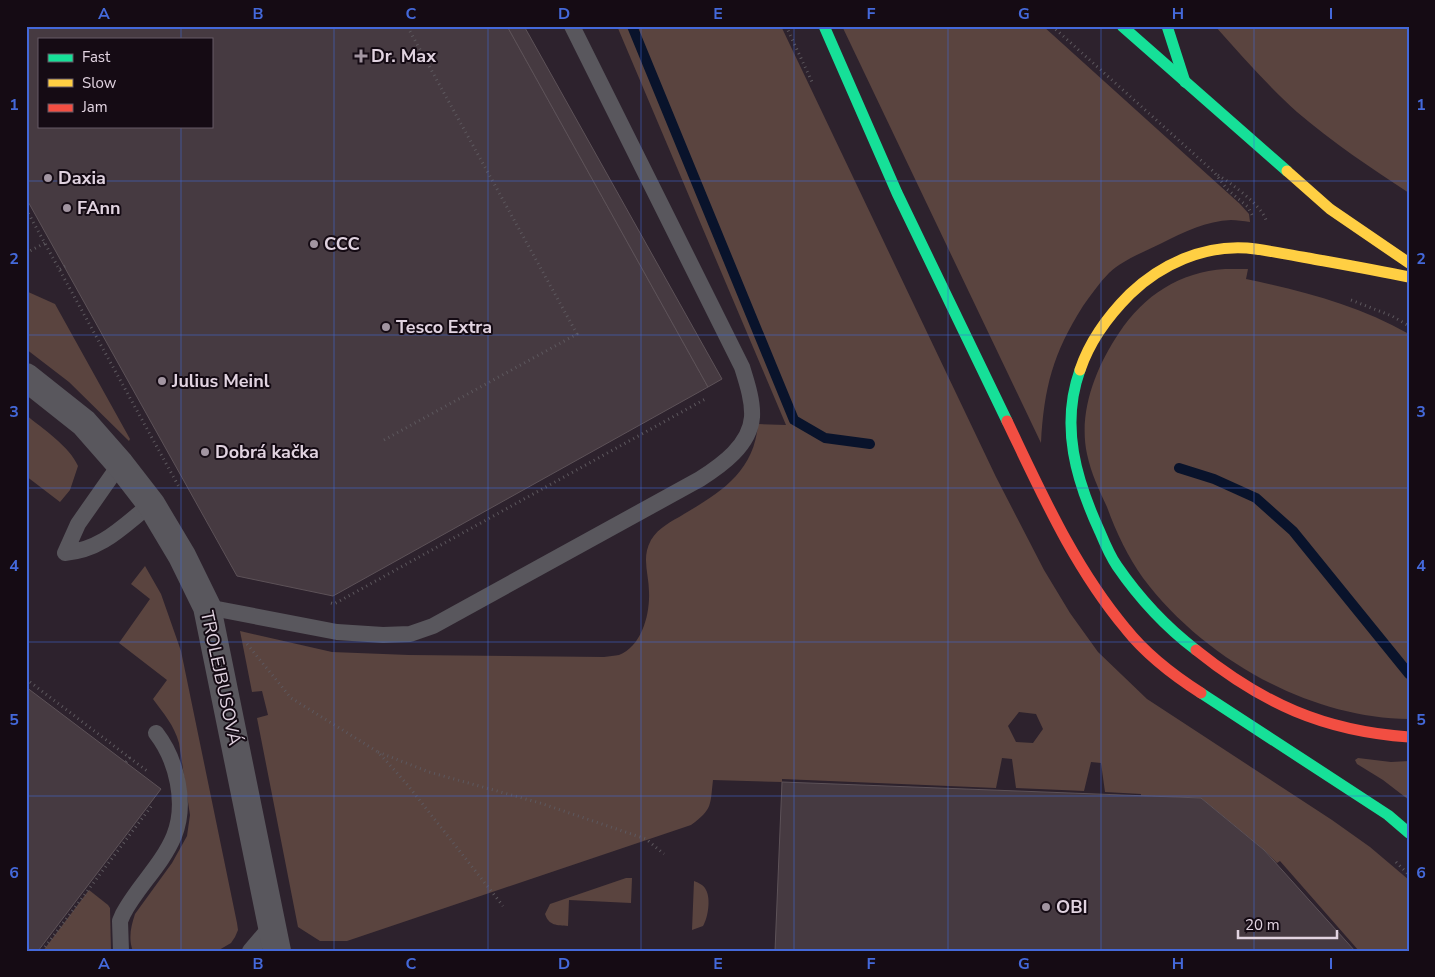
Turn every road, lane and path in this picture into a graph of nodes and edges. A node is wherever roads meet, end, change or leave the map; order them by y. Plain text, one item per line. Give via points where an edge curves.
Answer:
1 (407, 26) edge
2 (572, 26) edge
3 (824, 26) edge
4 (1052, 26) edge
5 (1122, 26) edge
6 (1167, 26) edge
7 (1184, 82) junction
8 (1214, 172) junction
9 (1264, 215) dead end
10 (1255, 223) dead end
11 (45, 243) dead end
12 (26, 253) edge
13 (1409, 263) edge
14 (65, 266) dead end
15 (60, 269) dead end
16 (1409, 276) edge
17 (26, 377) edge
18 (707, 398) dead end
19 (384, 440) dead end
20 (120, 464) junction
21 (151, 504) junction
22 (325, 602) dead end
23 (207, 607) junction
24 (241, 636) dead end
25 (26, 679) edge
26 (156, 733) dead end
27 (1409, 737) edge
28 (378, 752) junction
29 (130, 757) junction
30 (126, 762) dead end
31 (152, 775) dead end
32 (154, 802) dead end
33 (1409, 833) edge
34 (664, 854) dead end
35 (503, 906) dead end
36 (274, 938) edge
37 (42, 951) edge
38 (121, 951) edge
39 (250, 951) edge

1 - 19 path via 577,334
2 - 23 lane via 742,367 750,393 752,415 744,440 734,454 700,479 432,626 410,634 337,632
3 - 33 main road via 897,193 1065,541 1100,596 1127,631 1190,686 1388,815
4 - 8 path
5 - 7 main road
6 - 7 main road
7 - 13 main road via 1330,209
8 - 9 path
8 - 10 path via 1227,189 1248,207
11 - 12 path
14 - 15 path
16 - 27 main road via 1262,250 1226,248 1176,262 1135,289 1111,313 1094,338 1079,369 1072,400 1070,432 1074,463 1090,509 1116,565 1148,606 1191,647 1234,679 1284,707 1338,728
17 - 20 street, TROLEJBUSOVÁ via 84,423
18 - 22 path via 334,604
20 - 21 street, TROLEJBUSOVÁ
20 - 21 lane via 78,524 65,553 102,543
21 - 23 street, TROLEJBUSOVÁ
23 - 36 street, TROLEJBUSOVÁ
24 - 28 path via 291,698
25 - 29 path
26 - 38 lane via 163,742 177,780 178,821 164,854 123,914 120,922
28 - 34 path via 429,772 540,803 646,839
28 - 35 path
29 - 30 path
29 - 31 path
32 - 37 path
36 - 39 lane

